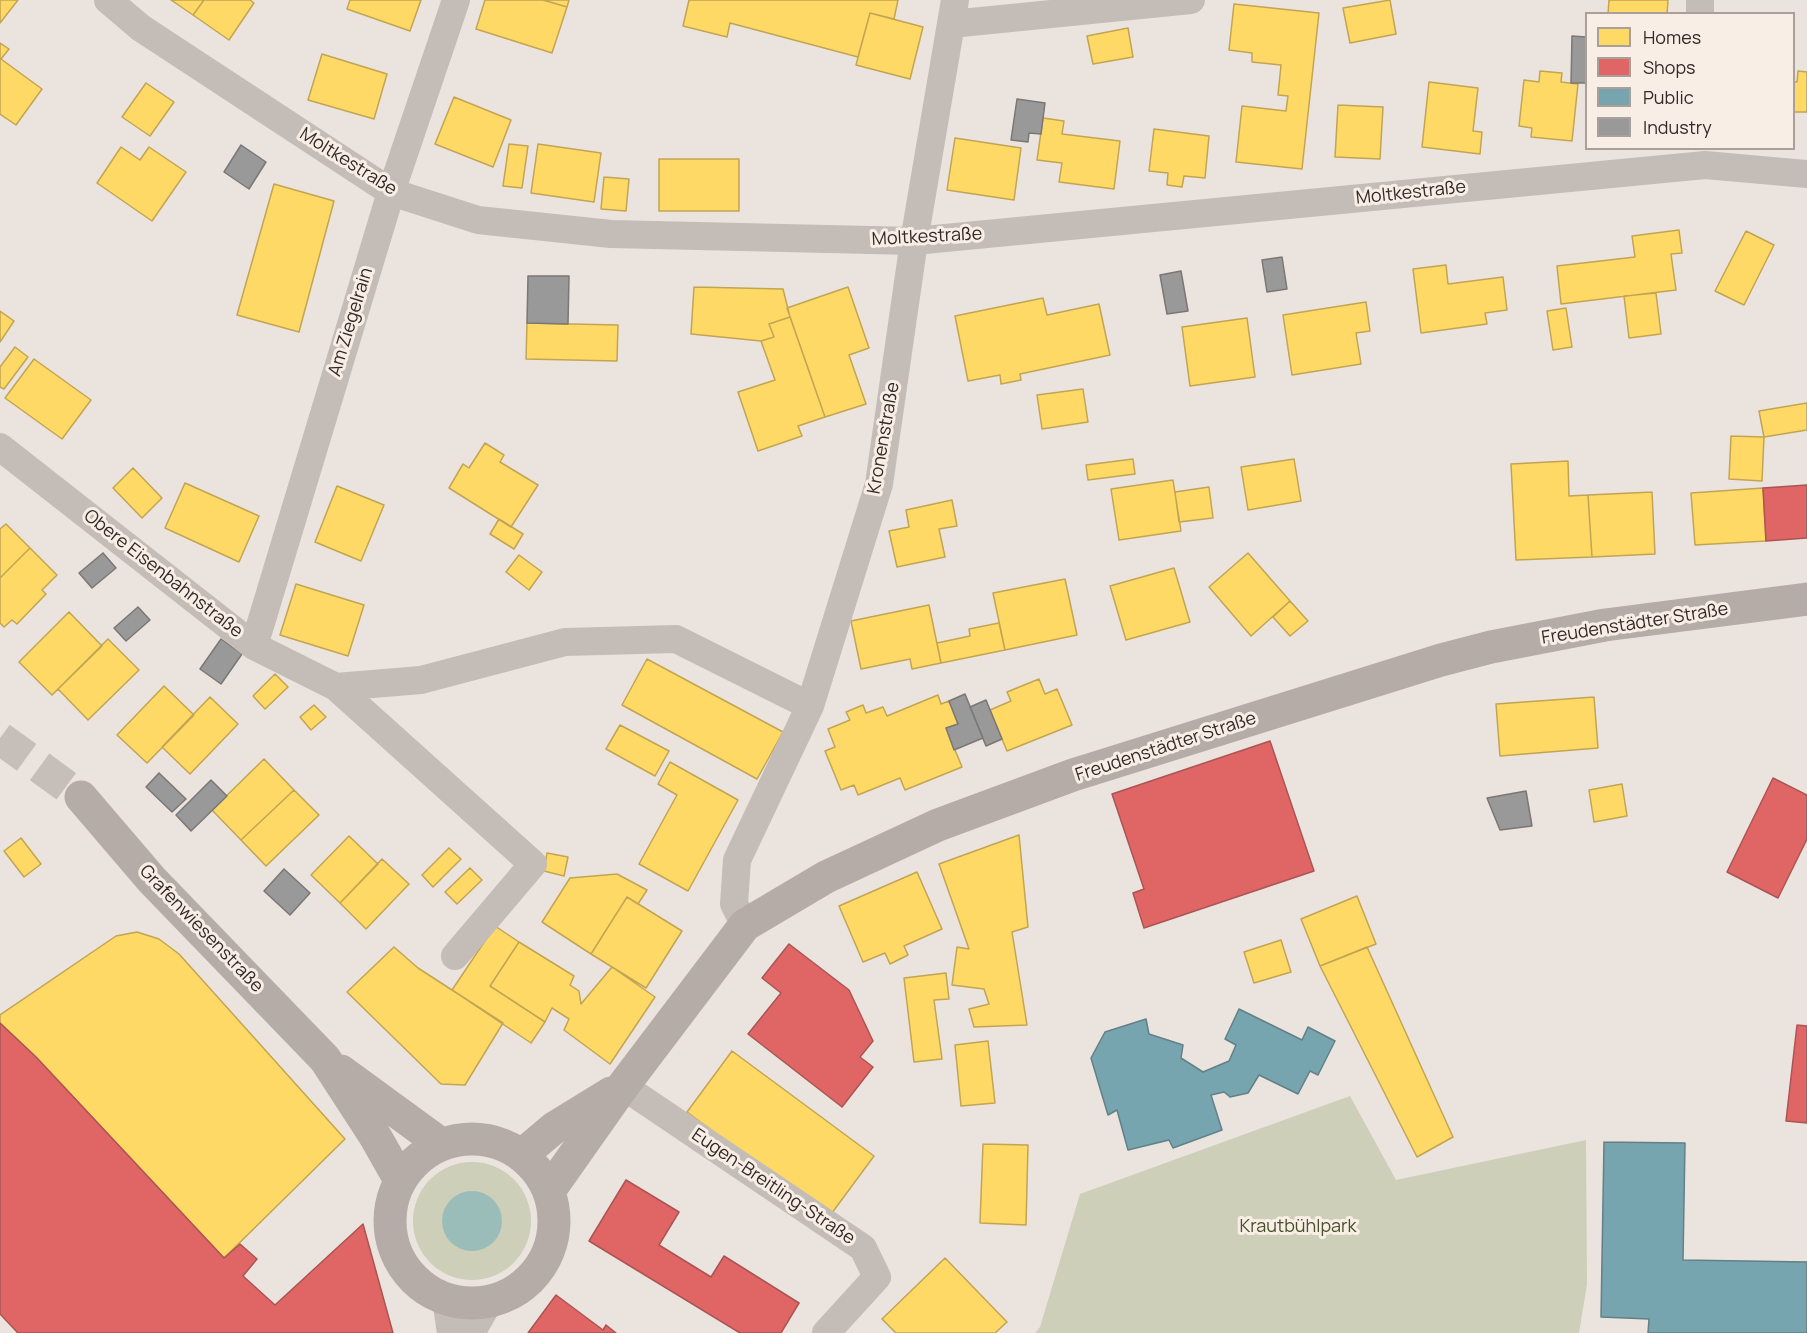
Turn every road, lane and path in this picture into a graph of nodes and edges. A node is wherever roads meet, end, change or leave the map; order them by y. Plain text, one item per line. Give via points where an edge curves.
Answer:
1 (108, 0) edge
2 (456, 0) edge
3 (1191, 0) edge
4 (953, 12) edge
5 (1704, 157) edge
6 (1807, 174) edge
7 (391, 192) junction
8 (914, 241) junction
9 (0, 447) edge
10 (1807, 599) edge
11 (254, 646) junction
12 (336, 687) junction
13 (810, 706) junction
14 (81, 797) tunnel mouth
15 (745, 925) junction
16 (455, 956) dead end
17 (325, 1059) junction
18 (623, 1086) junction
19 (441, 1144) junction
20 (522, 1155) junction
21 (400, 1180) junction
22 (549, 1191) junction
23 (446, 1299) junction
24 (489, 1302) junction
25 (451, 1333) edge
26 (471, 1333) edge
27 (826, 1333) edge

1 - 7 street, Moltkestraße via 141,28
2 - 7 street, Am Ziegelrain
3 - 4 street
4 - 8 street, Kronenstraße
5 - 6 street, Moltkestraße
5 - 8 street, Moltkestraße
7 - 8 street, Moltkestraße via 478,220 611,234
7 - 11 street, Am Ziegelrain
8 - 13 street, Kronenstraße via 879,484
9 - 11 street, Obere Eisenbahnstraße
10 - 15 street, Freudenstädter Straße via 1605,625 1441,660 1073,775 938,825 826,877
11 - 12 street, Obere Eisenbahnstraße
12 - 13 street via 421,680 565,642 676,639
12 - 16 street, Obere Eisenbahnstraße via 534,864
13 - 15 street, Kronenstraße via 737,860 734,904
14 - 17 street, Grafenwiesenstraße via 152,880
15 - 18 street, Freudenstädter Straße
17 - 19 street, Grafenwiesenstraße
17 - 21 street, Grafenwiesenstraße
18 - 20 street, Freudenstädter Straße via 554,1128
18 - 22 street, Freudenstädter Straße
18 - 27 street, Eugen-Breitling-Straße via 863,1248 877,1276
19 - 20 street via 469,1139 497,1142
19 - 21 street via 423,1154
20 - 22 street via 538,1171
21 - 23 street via 389,1220 393,1246 404,1268 423,1287
22 - 24 street via 555,1216 552,1243 541,1267 510,1294
23 - 24 street
23 - 25 street
24 - 26 street

